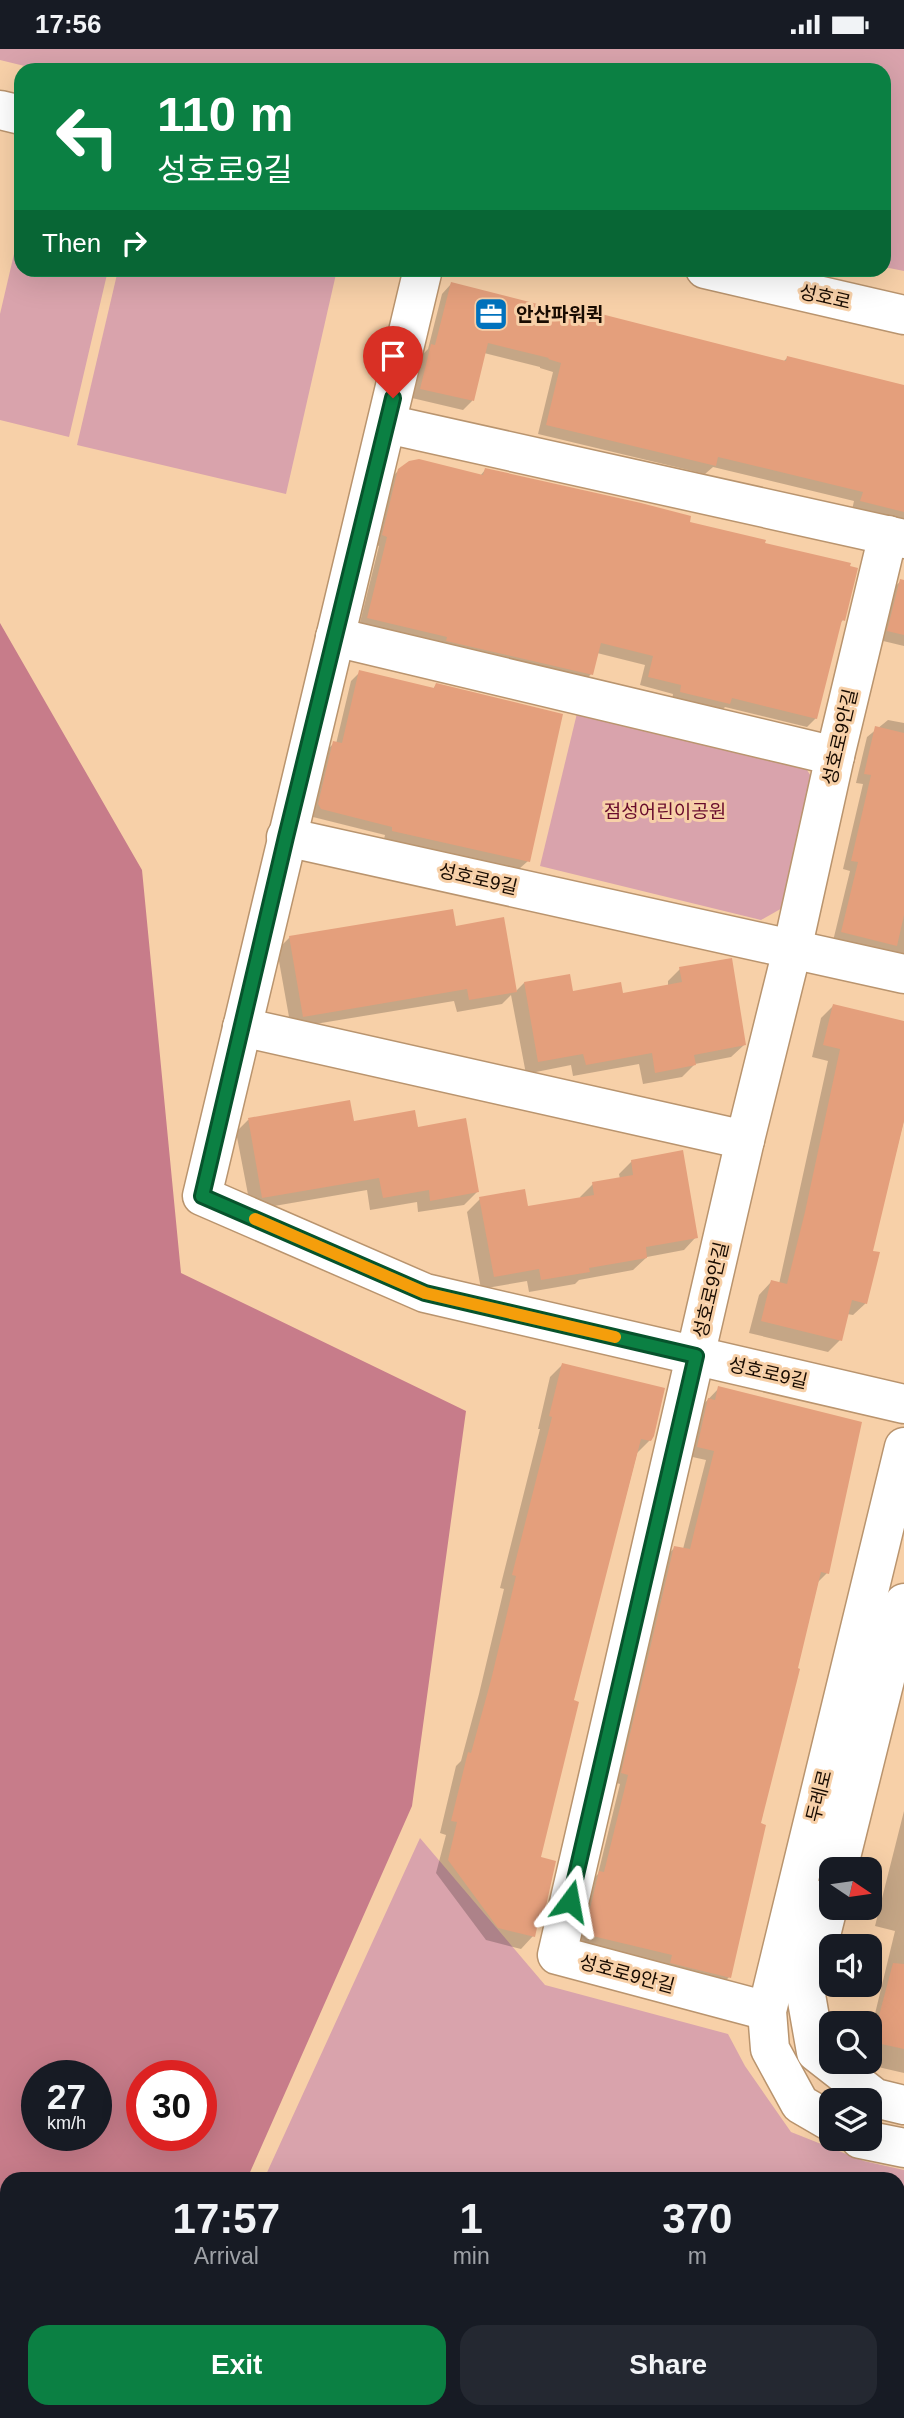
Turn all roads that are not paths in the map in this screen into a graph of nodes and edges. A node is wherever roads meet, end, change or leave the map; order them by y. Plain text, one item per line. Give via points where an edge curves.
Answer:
1 (421, 277) edge
2 (740, 277) edge
3 (904, 315) edge
4 (387, 424) junction
5 (896, 537) edge
6 (335, 637) junction
7 (835, 756) junction
8 (286, 837) junction
9 (792, 950) junction
10 (904, 974) edge
11 (242, 1027) junction
12 (745, 1140) junction
13 (696, 1356) junction
14 (904, 1404) edge
15 (904, 1447) edge
16 (903, 1613) edge
17 (841, 1857) edge
18 (825, 1920) edge
19 (767, 2011) junction
20 (904, 2105) edge
21 (819, 2115) edge
22 (882, 2144) edge
23 (904, 2148) edge

1 - 4 street, 성호로9길
2 - 3 street, 성호로
4 - 5 street, 성호로9안길
4 - 6 street, 성호로9길
5 - 7 street, 성호로9안길
6 - 7 street
6 - 8 street, 성호로9길
7 - 9 street, 성호로9안길
8 - 9 street, 성호로9길
8 - 11 street, 성호로9길
9 - 10 street, 성호로9길
9 - 12 street, 성호로9안길
11 - 12 street
11 - 13 street, 성호로9길 via 202,1196 425,1293
12 - 13 street, 성호로9안길
13 - 14 street, 성호로9길
13 - 19 street, 성호로9안길 via 557,1955
15 - 19 street, 두레로
16 - 17 street, 두레로
18 - 20 street via 806,1995 816,2052 875,2098
19 - 21 street, 두레로 via 770,2049 800,2104
22 - 23 street

